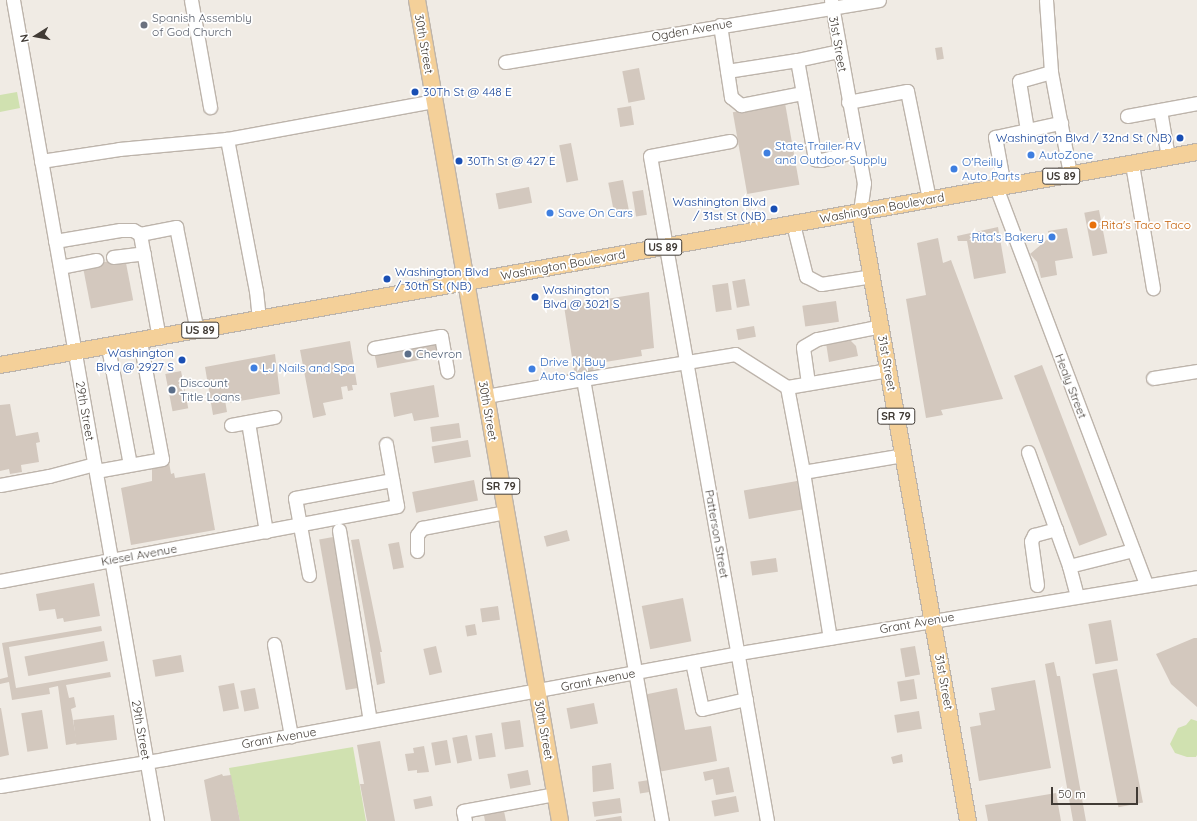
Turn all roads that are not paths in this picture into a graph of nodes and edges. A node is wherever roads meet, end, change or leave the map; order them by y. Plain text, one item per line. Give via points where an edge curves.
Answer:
1 (13, 0) edge
2 (191, 0) edge
3 (417, 0) edge
4 (879, 0) edge
5 (1046, 0) edge
6 (831, 4) edge
7 (720, 25) junction
8 (840, 51) junction
9 (797, 60) junction
10 (505, 62) dead end
11 (727, 71) junction
12 (1051, 72) junction
13 (803, 94) junction
14 (434, 101) junction
15 (848, 102) junction
16 (1197, 102) edge
17 (210, 107) dead end
18 (1160, 110) junction
19 (1127, 116) dead end
20 (1061, 123) junction
21 (1028, 130) junction
22 (227, 139) junction
23 (730, 141) dead end
24 (858, 151) junction
25 (1197, 152) edge
26 (1168, 157) junction
27 (41, 161) junction
28 (1132, 164) junction
29 (1070, 174) junction
30 (1000, 187) junction
31 (929, 199) junction
32 (860, 211) junction
33 (793, 224) junction
34 (140, 234) junction
35 (55, 241) junction
36 (664, 246) junction
37 (144, 253) junction
38 (113, 257) dead end
39 (96, 260) dead end
40 (60, 267) junction
41 (872, 276) junction
42 (465, 282) junction
43 (1153, 288) dead end
44 (259, 319) junction
45 (881, 326) junction
46 (197, 331) junction
47 (158, 338) junction
48 (140, 341) junction
49 (108, 347) junction
50 (374, 348) dead end
51 (75, 353) junction
52 (686, 363) junction
53 (0, 365) edge
54 (888, 370) junction
55 (447, 371) dead end
56 (1197, 371) edge
57 (1153, 378) dead end
58 (583, 379) junction
59 (808, 383) junction
60 (788, 387) junction
61 (486, 396) junction
62 (274, 418) dead end
63 (248, 422) junction
64 (231, 425) dead end
65 (386, 444) dead end
66 (1028, 452) dead end
67 (903, 455) junction
68 (130, 464) junction
69 (95, 467) junction
70 (803, 472) junction
71 (392, 480) junction
72 (0, 485) edge
73 (506, 512) junction
74 (300, 525) junction
75 (1056, 528) junction
76 (339, 530) dead end
77 (272, 531) junction
78 (1133, 550) junction
79 (417, 551) dead end
80 (111, 560) junction
81 (1069, 566) junction
82 (309, 575) dead end
83 (1197, 576) edge
84 (0, 581) edge
85 (1037, 585) dead end
86 (1146, 585) junction
87 (1077, 596) junction
88 (932, 620) junction
89 (830, 638) junction
90 (274, 644) dead end
91 (739, 653) junction
92 (692, 662) junction
93 (637, 672) junction
94 (538, 691) junction
95 (746, 699) junction
96 (370, 721) junction
97 (291, 736) junction
98 (147, 762) junction
99 (0, 786) edge
100 (555, 794) junction
101 (158, 821) edge
102 (465, 821) edge
103 (560, 821) edge
104 (662, 821) edge
105 (767, 821) edge
106 (968, 821) edge

1 - 27 street, 29th Street
2 - 17 street
3 - 14 main road, 30th Street / SR 79
4 - 6 street, Ogden Avenue
5 - 12 street
6 - 7 street, Ogden Avenue
6 - 8 street, 31st Street
7 - 10 street, Ogden Avenue
7 - 11 street
8 - 9 street
8 - 15 street, 31st Street
9 - 11 street
9 - 13 street
11 - 13 street via 731,97 741,105
12 - 20 street
12 - 21 street via 1020,81
13 - 24 street via 816,159
14 - 22 street
14 - 42 main road, 30th Street / SR 79
15 - 24 street, 31st Street
15 - 31 street via 907,92
16 - 18 street
18 - 19 street
18 - 26 street
20 - 21 street
20 - 29 street
21 - 30 street, Healy Street via 995,137
22 - 27 street via 119,148
22 - 44 street
23 - 36 street, Patterson Street via 650,156
24 - 32 street, 31st Street via 864,183
25 - 26 main road, Washington Boulevard / US 89
26 - 28 main road, Washington Boulevard / US 89
27 - 35 street, 29th Street
28 - 29 main road, Washington Boulevard / US 89
28 - 43 street
29 - 30 main road, Washington Boulevard / US 89
30 - 31 main road, Washington Boulevard / US 89
30 - 78 street, Healy Street
31 - 32 main road, Washington Boulevard / US 89
32 - 33 main road, Washington Boulevard / US 89
32 - 41 main road, 31st Street / SR 79
33 - 36 main road, Washington Boulevard / US 89
33 - 41 street via 806,276 821,284
34 - 35 street via 125,230
34 - 37 street
34 - 46 street via 176,227
35 - 40 street, 29th Street
36 - 42 main road, Washington Boulevard / US 89
36 - 52 street, Patterson Street
37 - 38 street
37 - 47 street
39 - 40 street
40 - 51 street, 29th Street
41 - 45 main road, 31st Street / SR 79
42 - 44 main road, Washington Boulevard / US 89
42 - 61 main road, 30th Street / SR 79
44 - 46 main road, Washington Boulevard / US 89
45 - 54 main road, 31st Street / SR 79
45 - 59 street via 817,339 803,347
46 - 47 main road, Washington Boulevard / US 89
47 - 48 main road, Washington Boulevard / US 89
48 - 49 main road, Washington Boulevard / US 89
48 - 68 street via 162,459
49 - 51 main road, Washington Boulevard / US 89
49 - 68 street
50 - 55 street via 441,336
51 - 53 main road, Washington Boulevard / US 89
51 - 69 street, 29th Street
52 - 58 street
52 - 60 street via 735,354
52 - 91 street, Patterson Street
54 - 59 street
54 - 67 main road, 31st Street / SR 79
56 - 57 street
58 - 61 street
58 - 93 street
59 - 60 street
60 - 70 street
61 - 73 main road, 30th Street / SR 79
62 - 63 street
63 - 64 street
63 - 77 street
65 - 71 street
66 - 75 street
67 - 70 street
67 - 88 main road, 31st Street / SR 79
68 - 69 street
69 - 72 street
69 - 80 street, 29th Street
70 - 89 street
71 - 74 street, Kiesel Avenue via 397,506
71 - 74 street via 295,498
73 - 79 street via 422,528 417,536
73 - 94 main road, 30th Street / SR 79
74 - 77 street, Kiesel Avenue
74 - 82 street
75 - 81 street
75 - 85 street via 1034,535 1031,541
76 - 96 street
77 - 80 street, Kiesel Avenue
78 - 81 street
78 - 86 street, Healy Street
80 - 84 street, Kiesel Avenue
80 - 98 street, 29th Street
81 - 87 street
83 - 86 street, Grant Avenue
86 - 87 street, Grant Avenue
87 - 88 street, Grant Avenue
88 - 89 street, Grant Avenue
88 - 106 main road, 31st Street / SR 79
89 - 91 street, Grant Avenue
90 - 97 street
91 - 92 street, Grant Avenue
91 - 95 street, Patterson Street
92 - 93 street, Grant Avenue
92 - 95 street via 702,709
93 - 94 street, Grant Avenue
93 - 104 street
94 - 96 street, Grant Avenue
94 - 100 main road, 30th Street / SR 79
95 - 105 street, Patterson Street
96 - 97 street, Grant Avenue
97 - 98 street, Grant Avenue
98 - 99 street, Grant Avenue
98 - 101 street, 29th Street
100 - 102 street via 463,811
100 - 103 main road, 30th Street / SR 79

